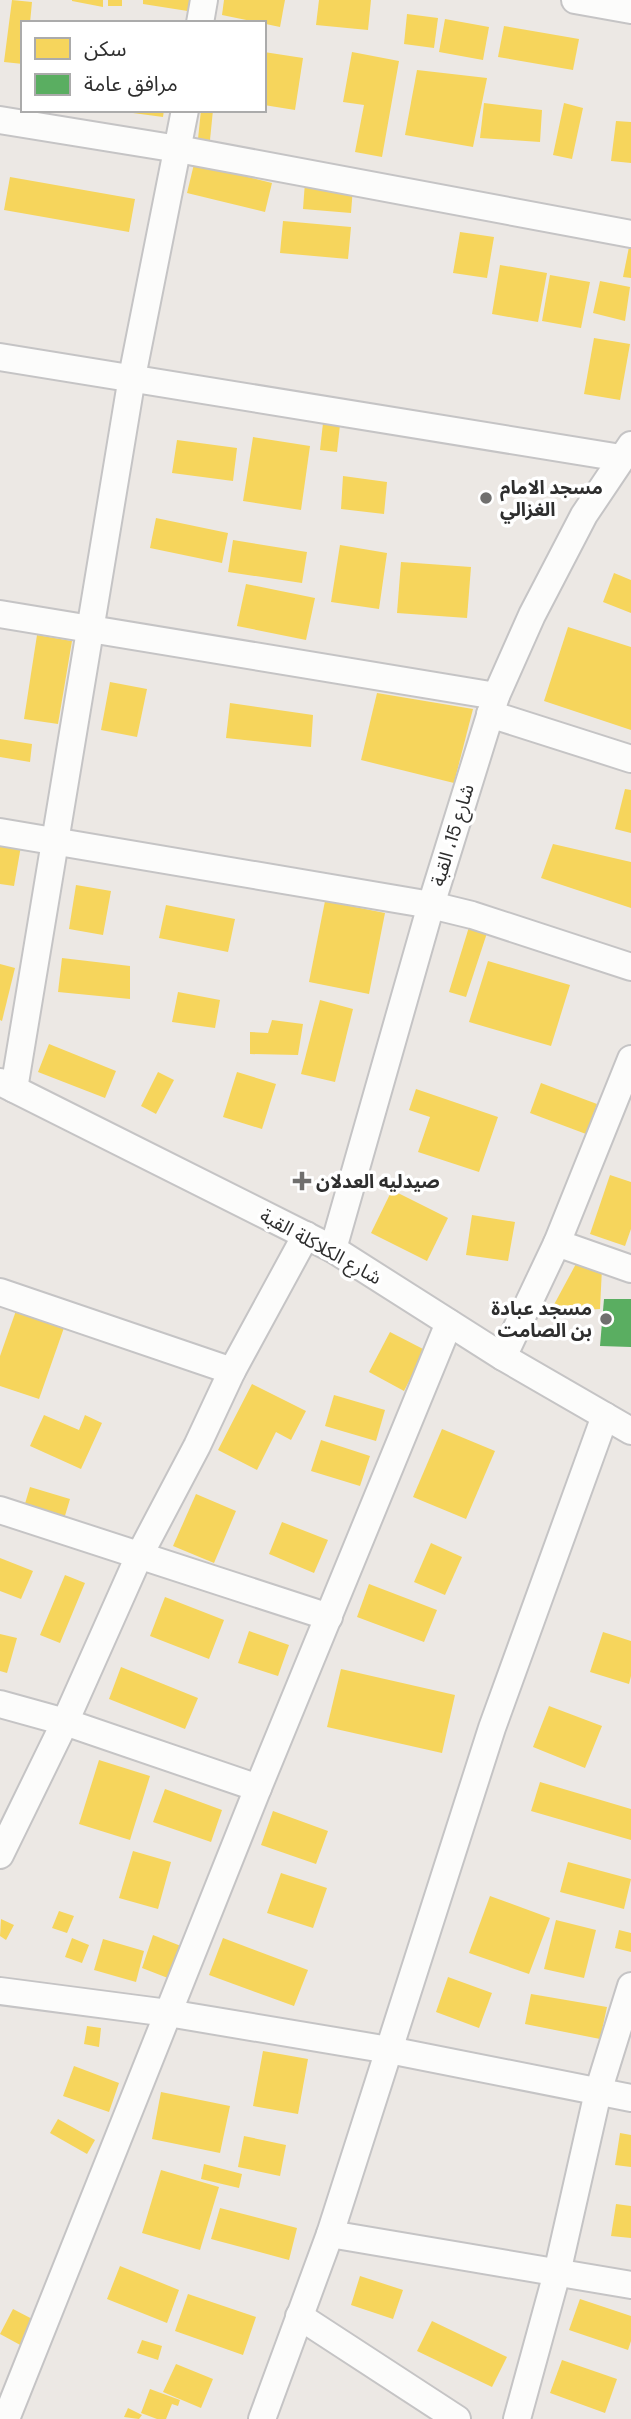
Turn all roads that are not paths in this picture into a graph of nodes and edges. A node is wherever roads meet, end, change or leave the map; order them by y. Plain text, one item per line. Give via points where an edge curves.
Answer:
1 (204, 0) edge
2 (575, 0) edge
3 (631, 10) edge
4 (200, 21) edge
5 (185, 112) edge
6 (0, 120) edge
7 (178, 149) junction
8 (631, 234) edge
9 (0, 357) edge
10 (132, 377) junction
11 (626, 452) edge
12 (0, 614) edge
13 (89, 630) junction
14 (493, 705) junction
15 (631, 759) edge
16 (0, 832) edge
17 (54, 840) junction
18 (431, 905) junction
19 (631, 967) edge
20 (631, 1059) edge
21 (7, 1086) edge
22 (306, 1235) junction
23 (557, 1243) junction
24 (333, 1249) junction
25 (631, 1269) edge
26 (0, 1292) edge
27 (449, 1323) junction
28 (503, 1357) junction
29 (232, 1371) junction
30 (605, 1416) junction
31 (631, 1431) edge
32 (0, 1510) edge
33 (139, 1556) junction
34 (329, 1617) junction
35 (0, 1704) edge
36 (65, 1723) junction
37 (258, 1788) junction
38 (0, 1855) edge
39 (631, 1986) edge
40 (0, 1991) edge
41 (168, 2013) junction
42 (389, 2050) junction
43 (598, 2092) junction
44 (631, 2098) edge
45 (330, 2234) junction
46 (557, 2273) junction
47 (631, 2285) edge
48 (299, 2316) junction
49 (6, 2419) edge
50 (262, 2419) edge
51 (457, 2419) edge
52 (517, 2419) edge

1 - 4 street
2 - 3 street
5 - 7 street
6 - 7 street
7 - 8 street
7 - 10 street
9 - 10 street
10 - 11 street
10 - 13 street
11 - 14 street, شارع 15، القبة via 584,515 532,615
12 - 13 street
13 - 14 street
13 - 17 street
14 - 15 street
14 - 18 street, شارع 15، القبة
16 - 17 street
17 - 18 street
17 - 21 street
18 - 19 street
18 - 24 street, شارع 15، القبة
20 - 23 street
21 - 22 street, شارع الكلاكلة القبة
22 - 24 street, شارع الكلاكلة القبة
22 - 29 street
23 - 25 street
23 - 28 street
24 - 27 street, شارع الكلاكلة القبة
26 - 29 street
27 - 28 street, شارع الكلاكلة القبة
27 - 34 street
28 - 30 street, شارع الكلاكلة القبة
29 - 33 street
30 - 31 street, شارع الكلاكلة القبة
30 - 42 street via 492,1728
32 - 33 street
33 - 34 street
33 - 36 street
34 - 37 street
35 - 36 street
36 - 37 street
36 - 38 street
37 - 41 street
39 - 43 street
40 - 41 street
41 - 42 street
41 - 49 street
42 - 43 street
42 - 45 street
43 - 44 street
43 - 46 street
45 - 46 street
45 - 48 street
46 - 47 street
46 - 52 street
48 - 50 street
48 - 51 street

